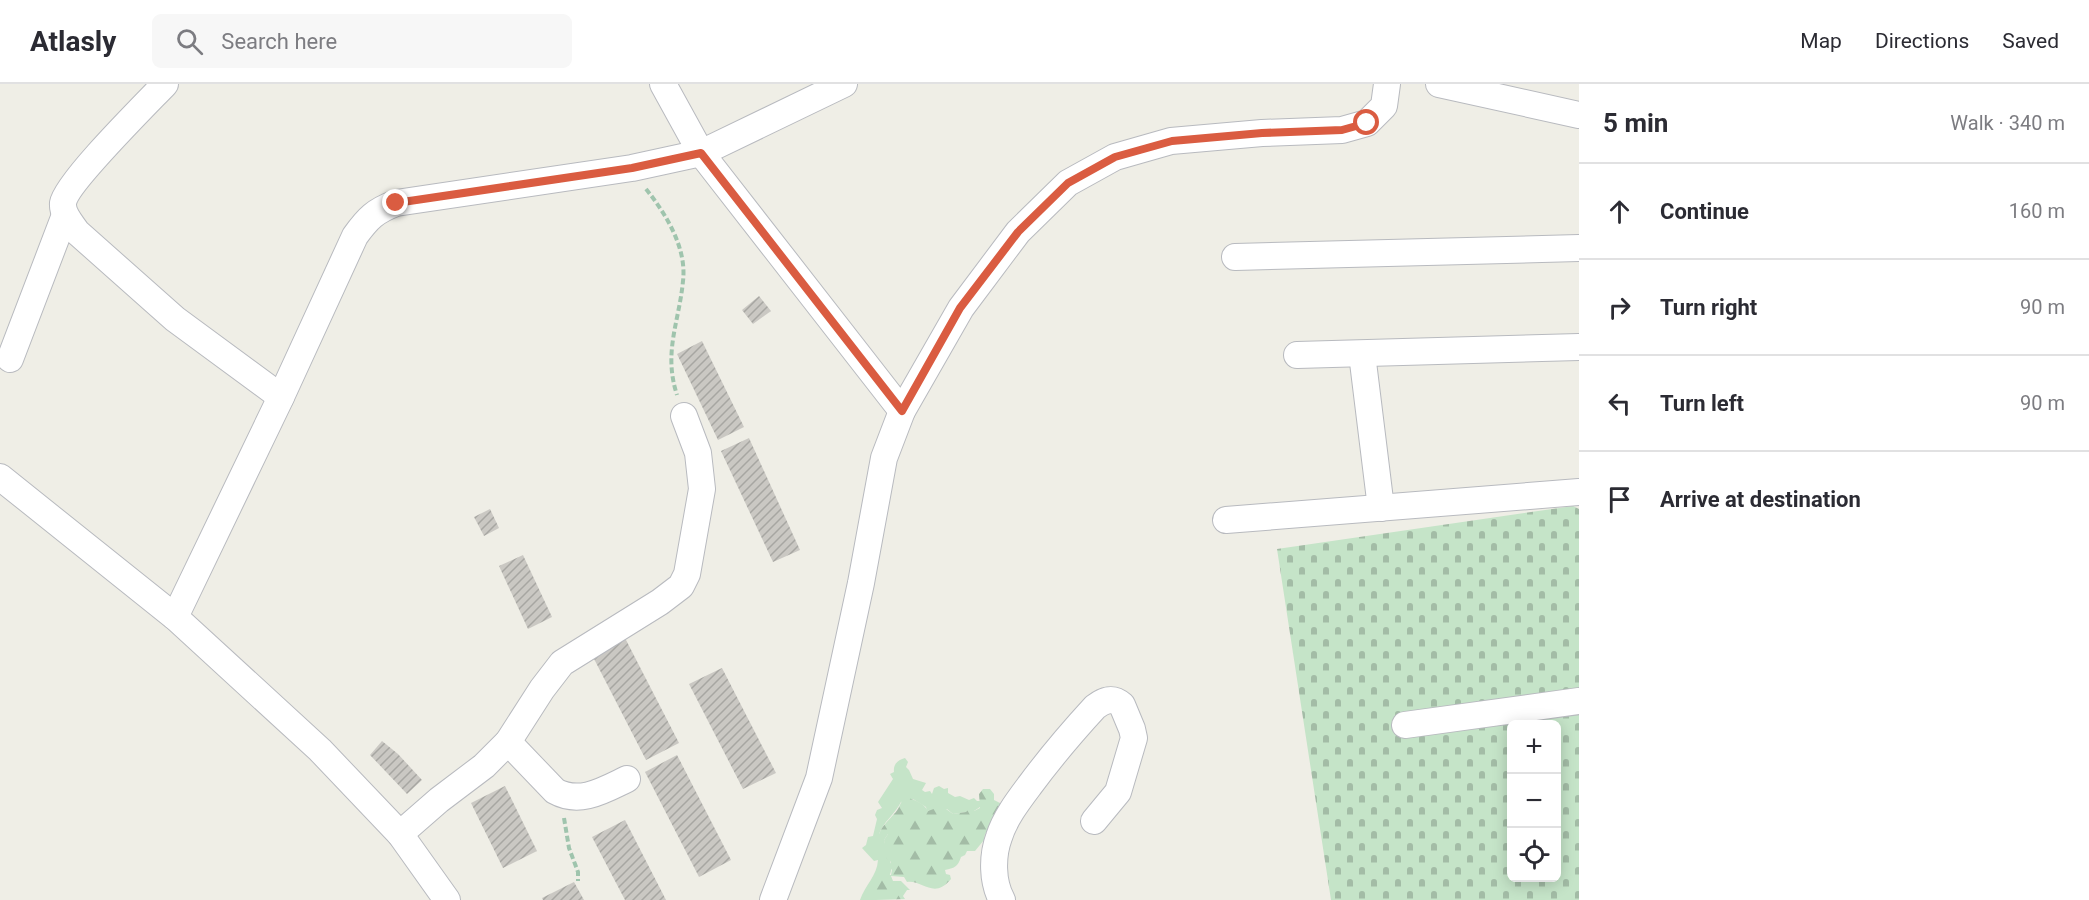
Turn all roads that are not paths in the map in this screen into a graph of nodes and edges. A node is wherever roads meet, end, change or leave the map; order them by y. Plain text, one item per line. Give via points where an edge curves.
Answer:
1 (165, 84) edge
2 (663, 84) edge
3 (844, 84) edge
4 (1387, 84) edge
5 (1439, 84) edge
6 (1579, 115) edge
7 (701, 153) junction
8 (65, 215) junction
9 (1579, 248) edge
10 (1235, 257) dead end
11 (1579, 347) edge
12 (1362, 354) junction
13 (1297, 355) dead end
14 (9, 358) dead end
15 (281, 397) junction
16 (902, 411) junction
17 (684, 416) road end
18 (0, 477) edge
19 (1579, 492) edge
20 (1381, 508) junction
21 (1226, 520) dead end
22 (175, 617) junction
23 (1579, 701) edge
24 (1405, 725) dead end
25 (508, 742) junction
26 (627, 779) dead end
27 (1094, 821) dead end
28 (400, 834) junction
29 (447, 900) edge
30 (773, 900) edge
31 (1002, 900) edge

1 - 8 street via 68,191 63,204
2 - 7 street
3 - 7 street
4 - 16 street via 1384,106 1367,123 1342,130 1172,141 1115,157 1068,183 1018,232 960,308
5 - 6 street
7 - 15 street via 632,168 396,203 378,210 355,236
7 - 16 street
8 - 14 street
8 - 15 street via 77,232 175,319
9 - 10 street
11 - 12 street
12 - 13 street
12 - 20 street
15 - 22 street
16 - 30 street via 884,458 819,778
17 - 25 street via 698,453 702,489 687,574 681,586 562,663
18 - 22 street
19 - 20 street
20 - 21 street
22 - 28 street via 320,750
23 - 24 street
25 - 26 street via 562,795 598,793
25 - 28 street
27 - 31 street via 1118,792 1134,738 1122,705 1111,700 1095,707 1056,750 1011,811 998,837 994,859
28 - 29 street

